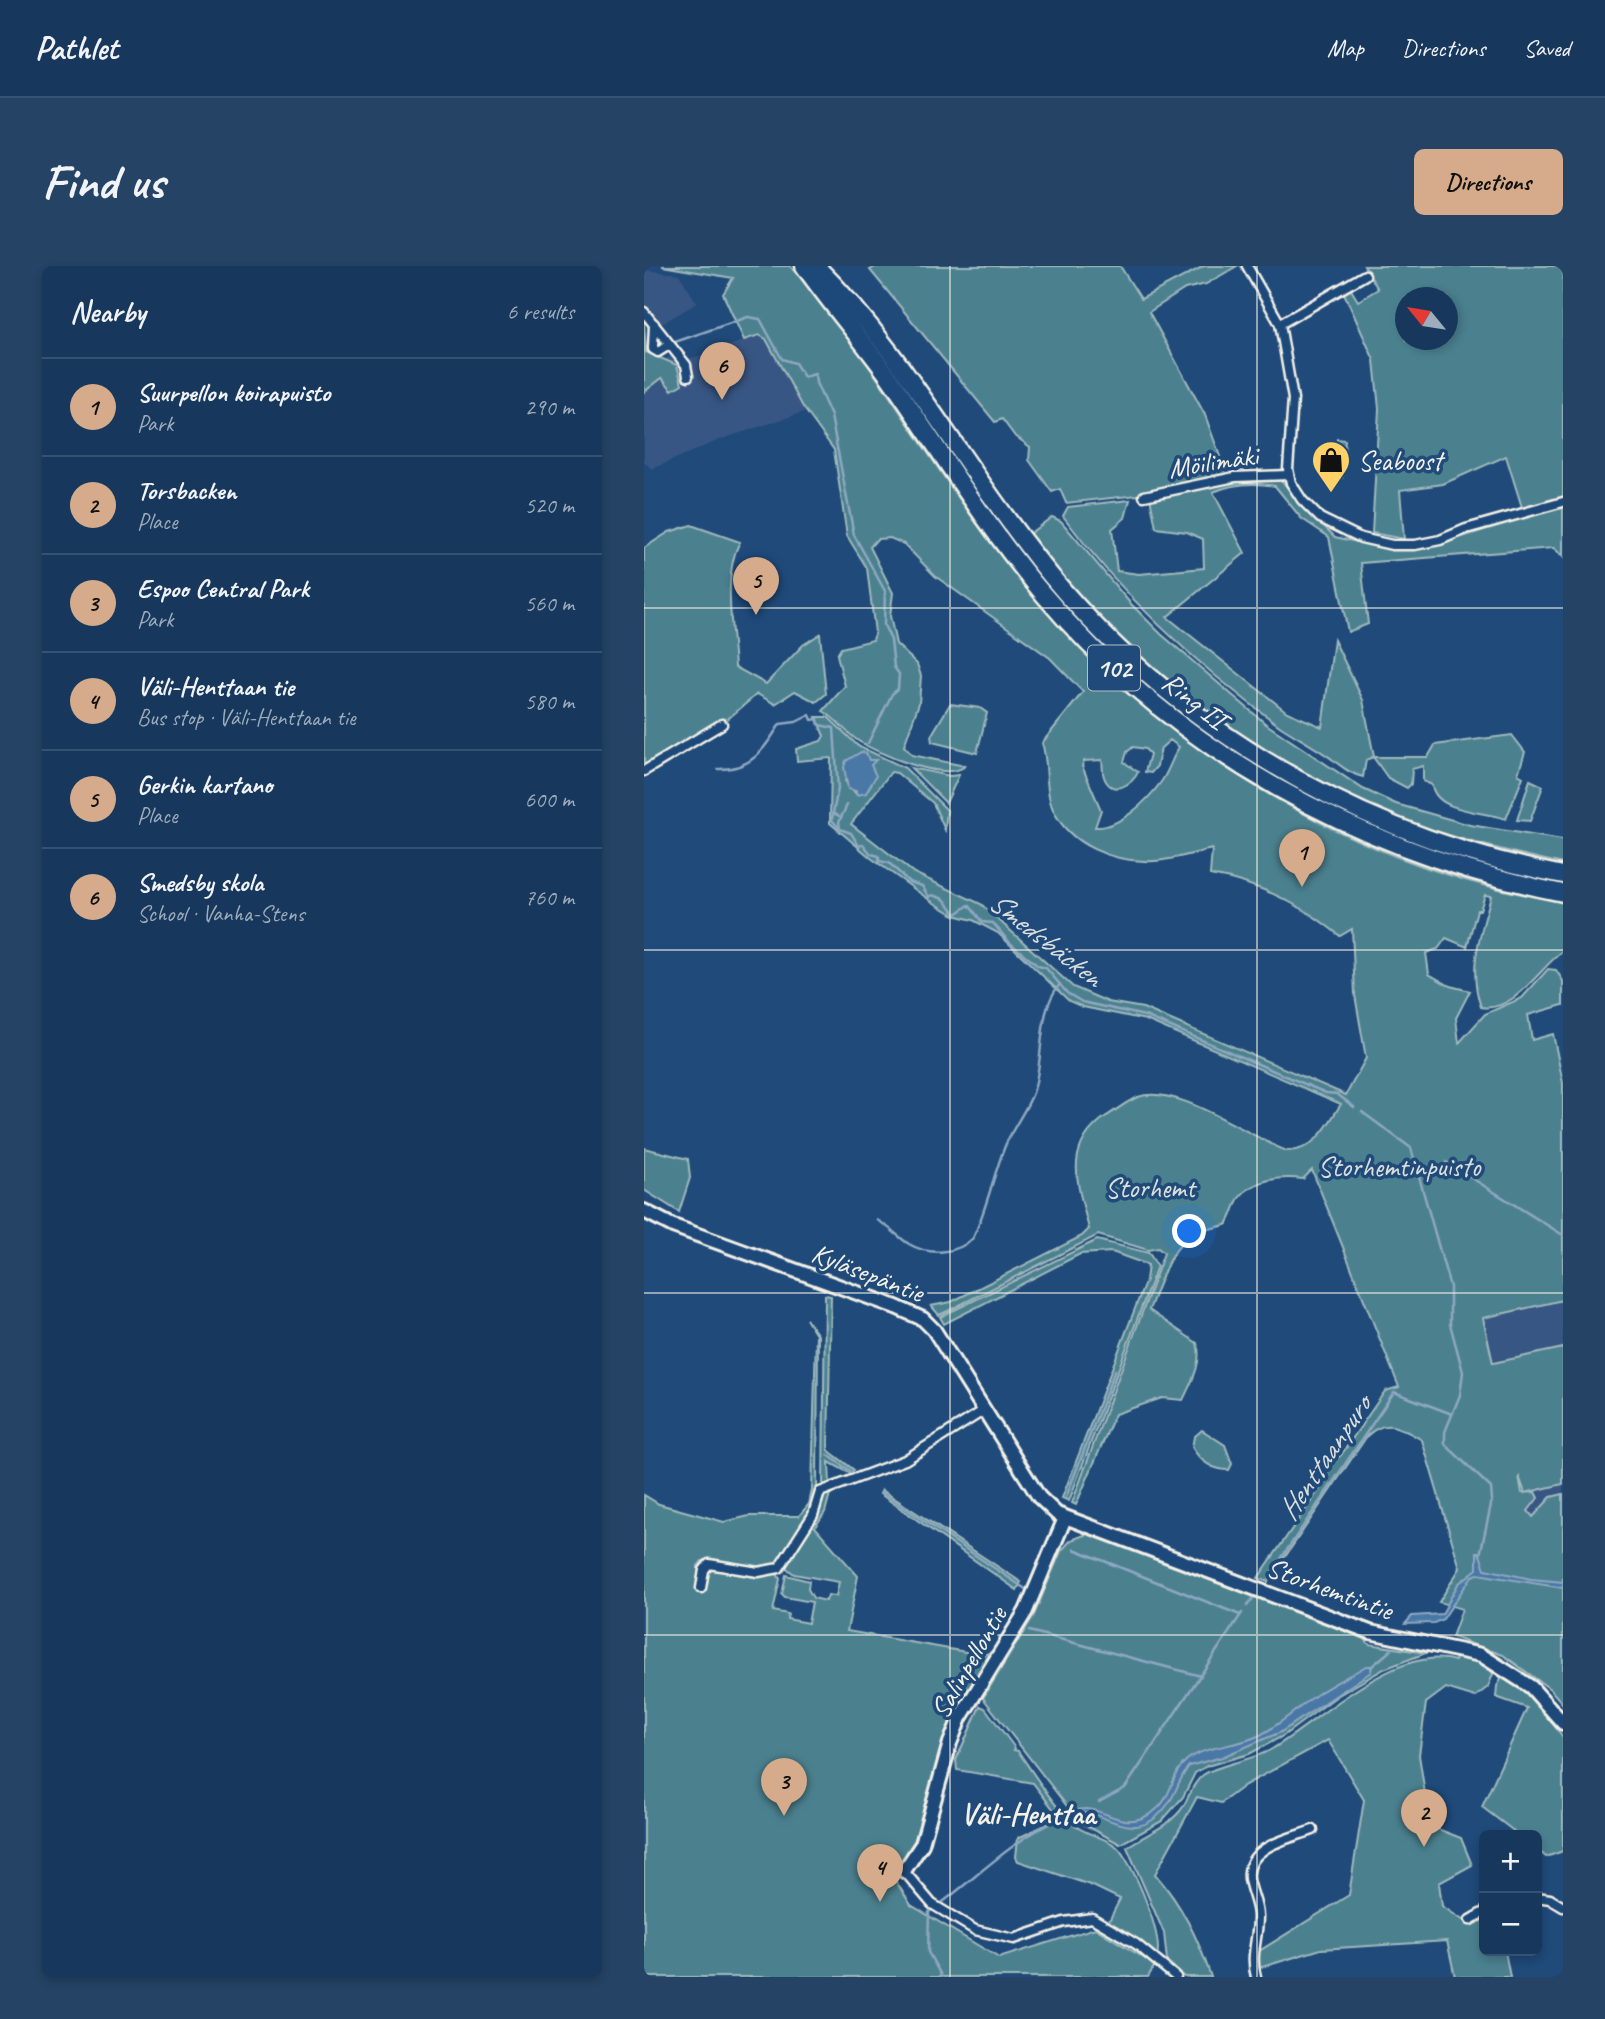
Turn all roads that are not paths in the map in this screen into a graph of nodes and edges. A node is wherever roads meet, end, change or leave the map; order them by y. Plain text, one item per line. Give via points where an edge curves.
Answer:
1 (804, 266) edge
2 (816, 266) edge
3 (830, 266) edge
4 (1247, 266) edge
5 (1365, 275) dead end
6 (644, 312) edge
7 (654, 324) junction
8 (1280, 324) junction
9 (669, 345) junction
10 (906, 371) junction
11 (688, 376) dead end
12 (1288, 475) junction
13 (1144, 496) dead end
14 (1563, 502) edge
15 (722, 724) dead end
16 (644, 771) edge
17 (1563, 875) edge
18 (1563, 893) edge
19 (644, 1211) edge
20 (986, 1409) junction
21 (1065, 1518) junction
22 (701, 1588) dead end
23 (1563, 1723) edge
24 (1313, 1830) dead end
25 (904, 1871) joint
26 (1542, 1898) edge
27 (1563, 1907) edge
28 (1479, 1915) edge
29 (1470, 1920) dead end
30 (1176, 1977) edge
31 (1256, 1977) edge

1 - 18 highway, Ring II / 102 via 866,345 1045,597 1099,654 1176,721 1257,777 1359,830 1478,874
2 - 10 highway, Ring II / 102
3 - 10 highway
4 - 8 street
5 - 8 street
6 - 7 street
7 - 9 street
7 - 9 street via 653,349 658,352
8 - 12 street via 1294,408
9 - 11 street
10 - 17 highway, Ring II / 102 via 990,496 1067,595 1187,707 1274,766 1367,814 1461,850
12 - 13 street, Möilimäki via 1235,477
12 - 14 street via 1302,500 1330,525 1392,545 1427,544
15 - 16 street
19 - 20 main road, Kyläsepäntie via 673,1226 923,1319
20 - 21 main road, Kyläsepäntie via 1040,1496
20 - 22 street via 905,1460 820,1492 813,1515 779,1568 758,1572 709,1564
21 - 23 main road, Storhemtintie via 1370,1632 1481,1655 1531,1686
21 - 25 main road, Salinpellontie via 1026,1611 954,1731 922,1844
24 - 31 street via 1262,1850 1250,1863 1258,1917 1252,1951
25 - 30 street via 932,1904 975,1930 1014,1938 1092,1918 1136,1944
26 - 27 street
28 - 29 street

